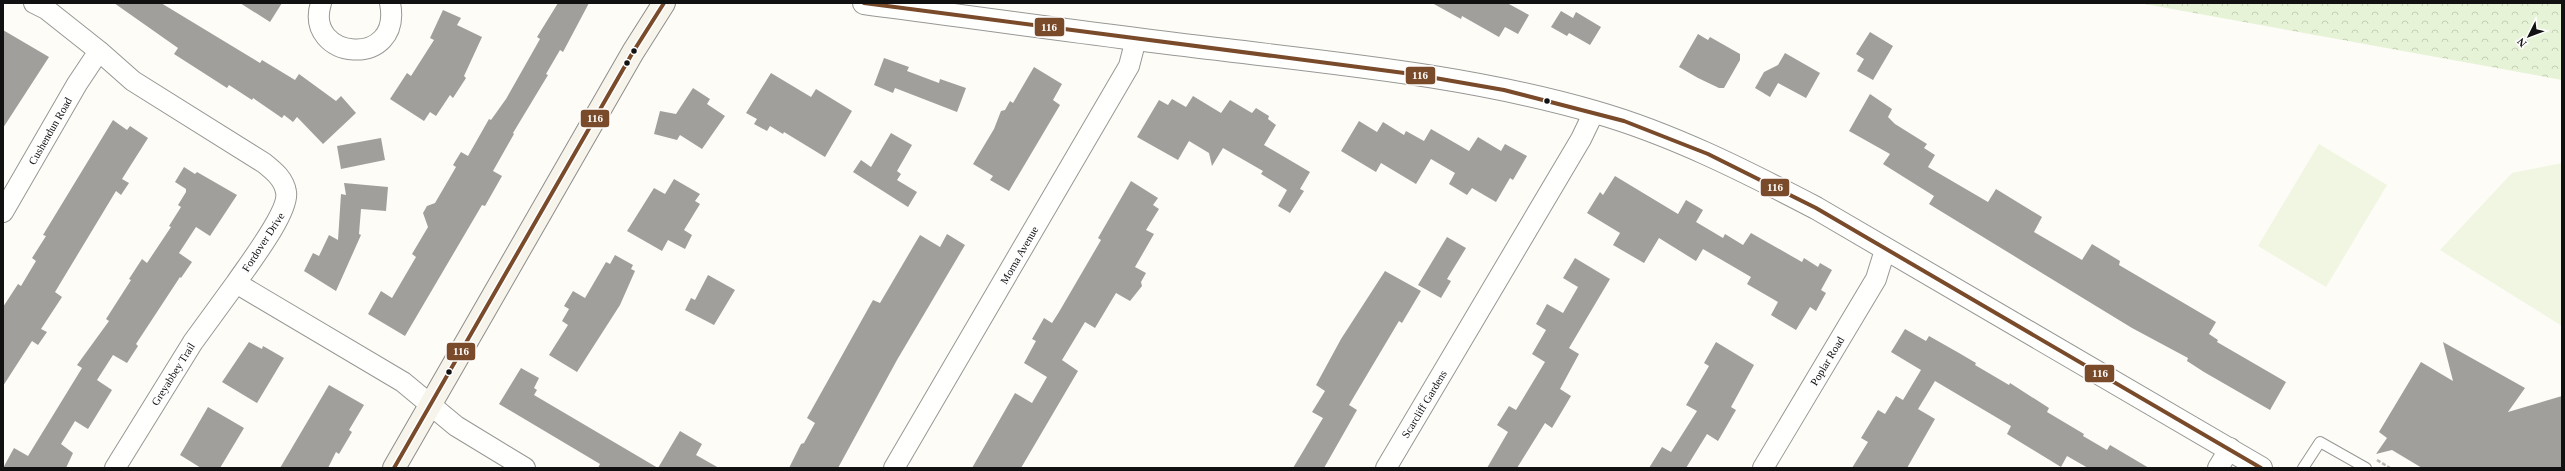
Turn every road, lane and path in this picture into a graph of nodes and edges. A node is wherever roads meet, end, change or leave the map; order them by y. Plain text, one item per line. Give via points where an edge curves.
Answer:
1 (34, 3) edge
2 (321, 3) edge
3 (390, 3) edge
4 (664, 3) edge
5 (864, 3) edge
6 (1136, 39) junction
7 (100, 51) junction
8 (1594, 112) junction
9 (3, 212) edge
10 (1885, 250) junction
11 (236, 283) junction
12 (430, 406) junction
13 (2230, 448) junction
14 (115, 468) edge
15 (394, 468) edge
16 (525, 468) edge
17 (894, 468) edge
18 (1386, 468) edge
19 (1763, 468) edge
20 (2218, 468) edge
21 (2261, 468) edge
22 (2303, 468) edge
23 (2366, 468) edge

1 - 7 street, Fordover Drive via 46,9
2 - 3 street via 319,21 324,33 332,43 355,51 376,44 385,36 391,20
4 - 12 main road via 633,52
5 - 6 street
6 - 8 street via 1426,74
6 - 17 street, Morna Avenue via 1129,66
7 - 9 street, Cushendun Road via 77,84
7 - 11 street, Fordover Drive via 133,81 264,163 280,177 287,193 284,210
8 - 10 street via 1631,123 1744,171 1816,208
8 - 18 street, Scarcliff Gardens via 1581,139
10 - 13 street
10 - 19 street, Poplar Road via 1876,279
11 - 12 street, Fordover Drive via 403,382
11 - 14 street, Greyabbey Trail via 193,342
12 - 15 main road
12 - 16 street, Fordover Drive via 461,430
13 - 20 street
13 - 21 street
22 - 23 lane via 2320,442

